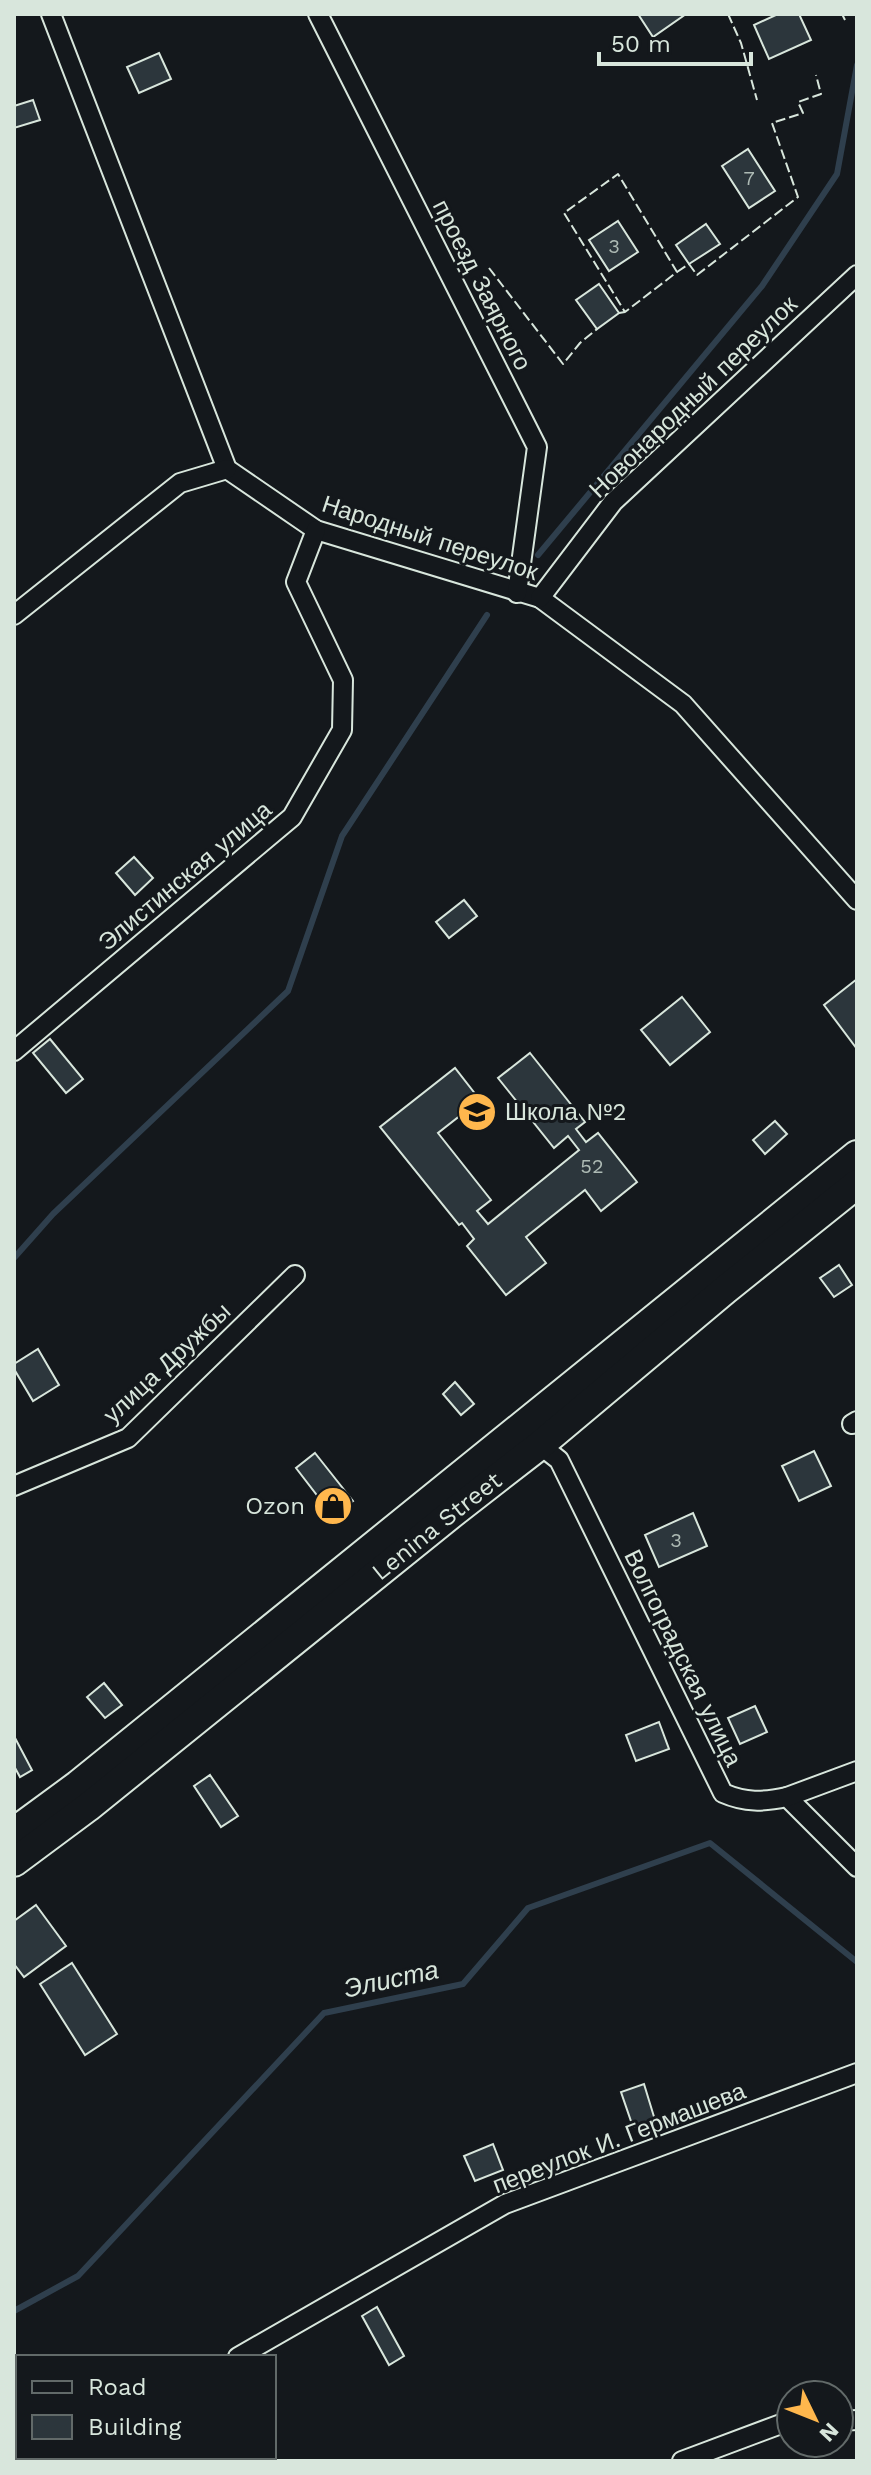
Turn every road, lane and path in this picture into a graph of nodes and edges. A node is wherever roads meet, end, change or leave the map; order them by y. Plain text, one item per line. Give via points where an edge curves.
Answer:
1 (51, 14) edge
2 (318, 14) edge
3 (857, 275) edge
4 (227, 469) junction
5 (316, 530) junction
6 (517, 593) junction
7 (540, 598) junction
8 (14, 615) edge
9 (857, 900) edge
10 (14, 1051) edge
11 (857, 1155) edge
12 (857, 1184) edge
13 (295, 1275) dead end
14 (532, 1435) junction
15 (14, 1486) edge
16 (857, 1771) edge
17 (787, 1797) junction
18 (14, 1832) edge
19 (14, 1862) edge
20 (857, 1867) edge
21 (857, 2073) edge
22 (241, 2355) edge
23 (775, 2426) edge
24 (682, 2461) edge

1 - 4 street
2 - 6 street, проезд Заярного via 537,447
3 - 7 street, Новонародный переулок via 613,502
4 - 5 street, Народный переулок
4 - 8 street via 180,483
5 - 6 street, Народный переулок
5 - 10 street, Элистинская улица via 296,582 343,680 342,730 300,805
6 - 7 street, Народный переулок
7 - 9 street, Народный переулок via 683,704
11 - 14 main road, Lenina Street
12 - 14 main road, Lenina Street
13 - 15 street, улица Дружбы via 128,1438
14 - 17 street, Волгоградская улица via 559,1460 723,1793 741,1801
14 - 18 main road, Lenina Street
14 - 19 main road, Lenina Street via 455,1511
16 - 17 street, Волгоградская улица
17 - 20 street
21 - 22 street, переулок И. Гермашева via 505,2204
23 - 24 street

